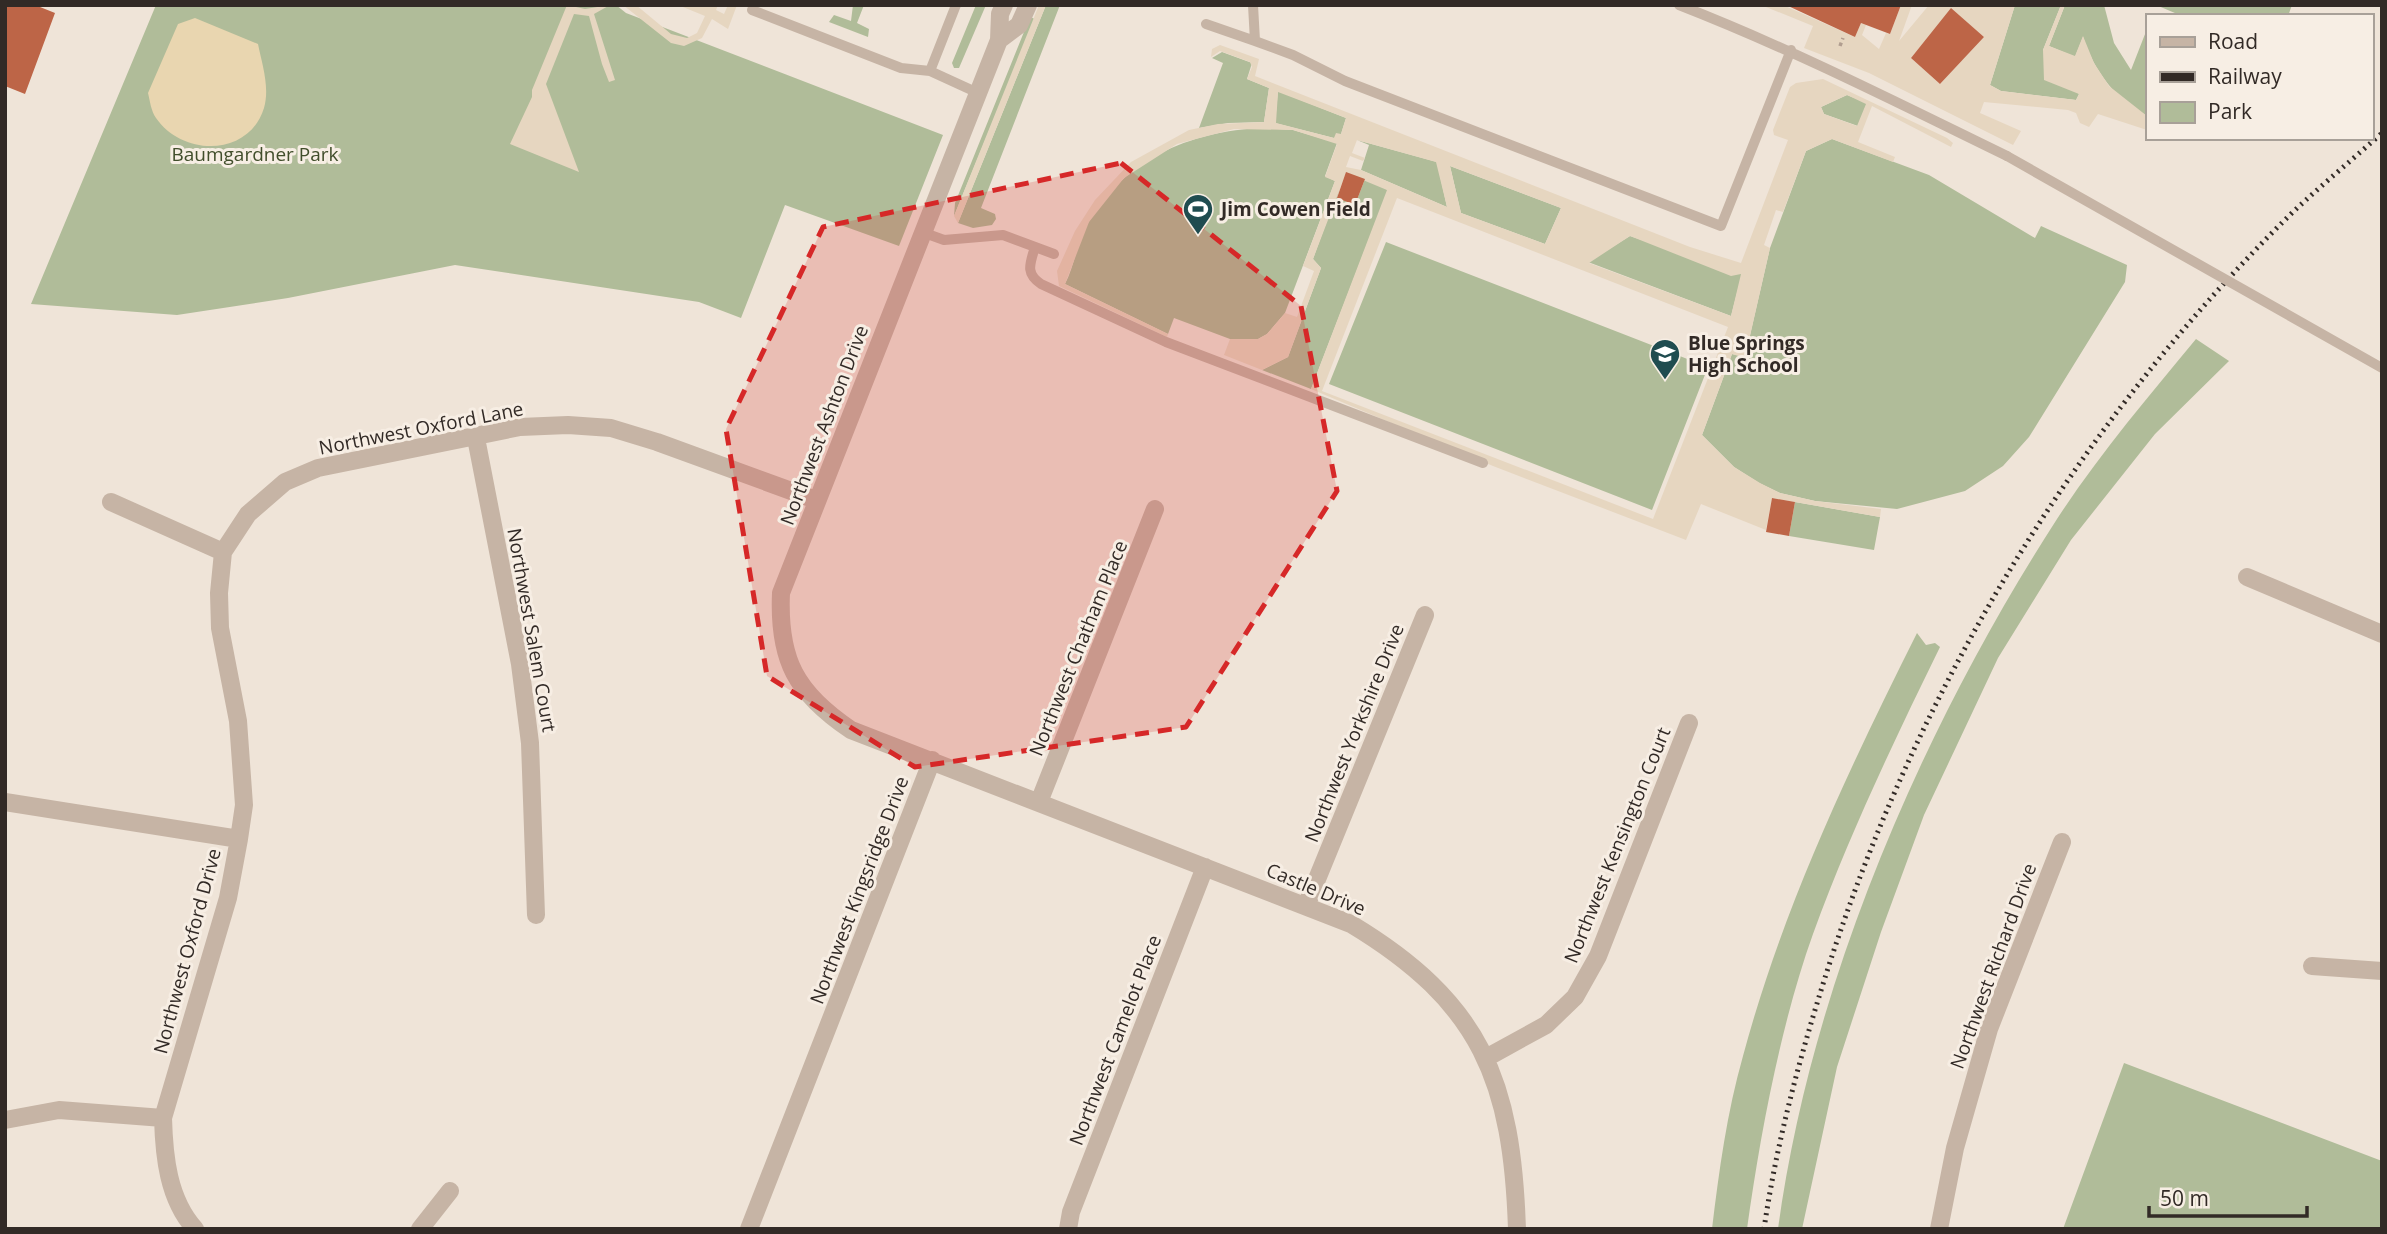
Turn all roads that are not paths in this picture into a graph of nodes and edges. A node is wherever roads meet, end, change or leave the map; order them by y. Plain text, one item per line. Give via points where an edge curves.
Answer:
1 (754, 5) edge
2 (956, 5) edge
3 (1004, 5) edge
4 (1028, 5) edge
5 (1253, 5) edge
6 (1679, 5) edge
7 (1712, 5) edge
8 (1704, 16) junction
9 (1206, 24) dead end
10 (999, 40) junction
11 (1255, 41) junction
12 (1791, 50) junction
13 (930, 71) junction
14 (978, 93) junction
15 (922, 232) junction
16 (1035, 247) junction
17 (1054, 254) dead end
18 (2382, 368) edge
19 (476, 438) junction
20 (1483, 463) dead end
21 (816, 500) junction
22 (111, 502) dead end
23 (1155, 509) dead end
24 (223, 552) junction
25 (2246, 577) dead end
26 (1425, 615) dead end
27 (2382, 634) edge
28 (1689, 723) dead end
29 (932, 760) junction
30 (5, 802) edge
31 (1040, 802) junction
32 (239, 839) junction
33 (2062, 842) dead end
34 (1205, 867) junction
35 (1306, 906) junction
36 (536, 915) dead end
37 (2312, 966) dead end
38 (2382, 971) edge
39 (1486, 1058) junction
40 (163, 1118) junction
41 (5, 1120) edge
42 (450, 1191) dead end
43 (195, 1229) edge
44 (420, 1229) edge
45 (749, 1229) edge
46 (1068, 1229) edge
47 (1517, 1229) edge
48 (1939, 1229) edge

1 - 13 lane via 752,10 901,68
2 - 13 lane
3 - 10 street, Northwest Ashton Drive
4 - 10 street, Northwest Ashton Drive via 1019,25
5 - 11 lane
6 - 8 lane
7 - 8 lane
8 - 12 lane
9 - 11 lane
10 - 14 street, Northwest Ashton Drive
11 - 12 lane via 1355,85 1721,226
12 - 18 lane, bridge via 2007,156
13 - 14 lane
14 - 15 street, Northwest Ashton Drive
15 - 16 lane via 944,240 1003,236
15 - 21 street, Northwest Ashton Drive
16 - 17 lane
16 - 20 lane via 1028,270 1041,284 1166,342
19 - 21 street, Northwest Oxford Lane via 520,427 611,428
19 - 24 street, Northwest Oxford Lane via 318,468 285,482 248,514
19 - 36 street, Northwest Salem Court via 520,664 530,743
21 - 29 street, Northwest Ashton Drive via 782,593 784,653 801,687 823,710 851,730
22 - 24 street
23 - 31 street, Northwest Chatham Place
24 - 32 street, Northwest Oxford Drive via 220,628 238,721 244,805
25 - 27 street
26 - 35 street, Northwest Yorkshire Drive
28 - 39 street, Northwest Kensington Court via 1598,956 1574,997 1546,1025
29 - 31 street, Northwest Kingsridge Drive
29 - 45 street, Northwest Kingsridge Drive
30 - 32 street
31 - 34 street, Northwest Kingsridge Drive
32 - 40 street, Northwest Oxford Drive via 228,898
33 - 48 street, Northwest Richard Drive via 1985,1042 1955,1148
34 - 35 street, Castle Drive
34 - 46 street, Northwest Camelot Place
35 - 39 street, Castle Drive via 1351,924 1422,972 1459,1013
37 - 38 street
39 - 47 street, Castle Drive via 1505,1109 1513,1149
40 - 41 street via 59,1110
40 - 43 street, Northwest Oxford Drive via 169,1180 184,1217
42 - 44 street

